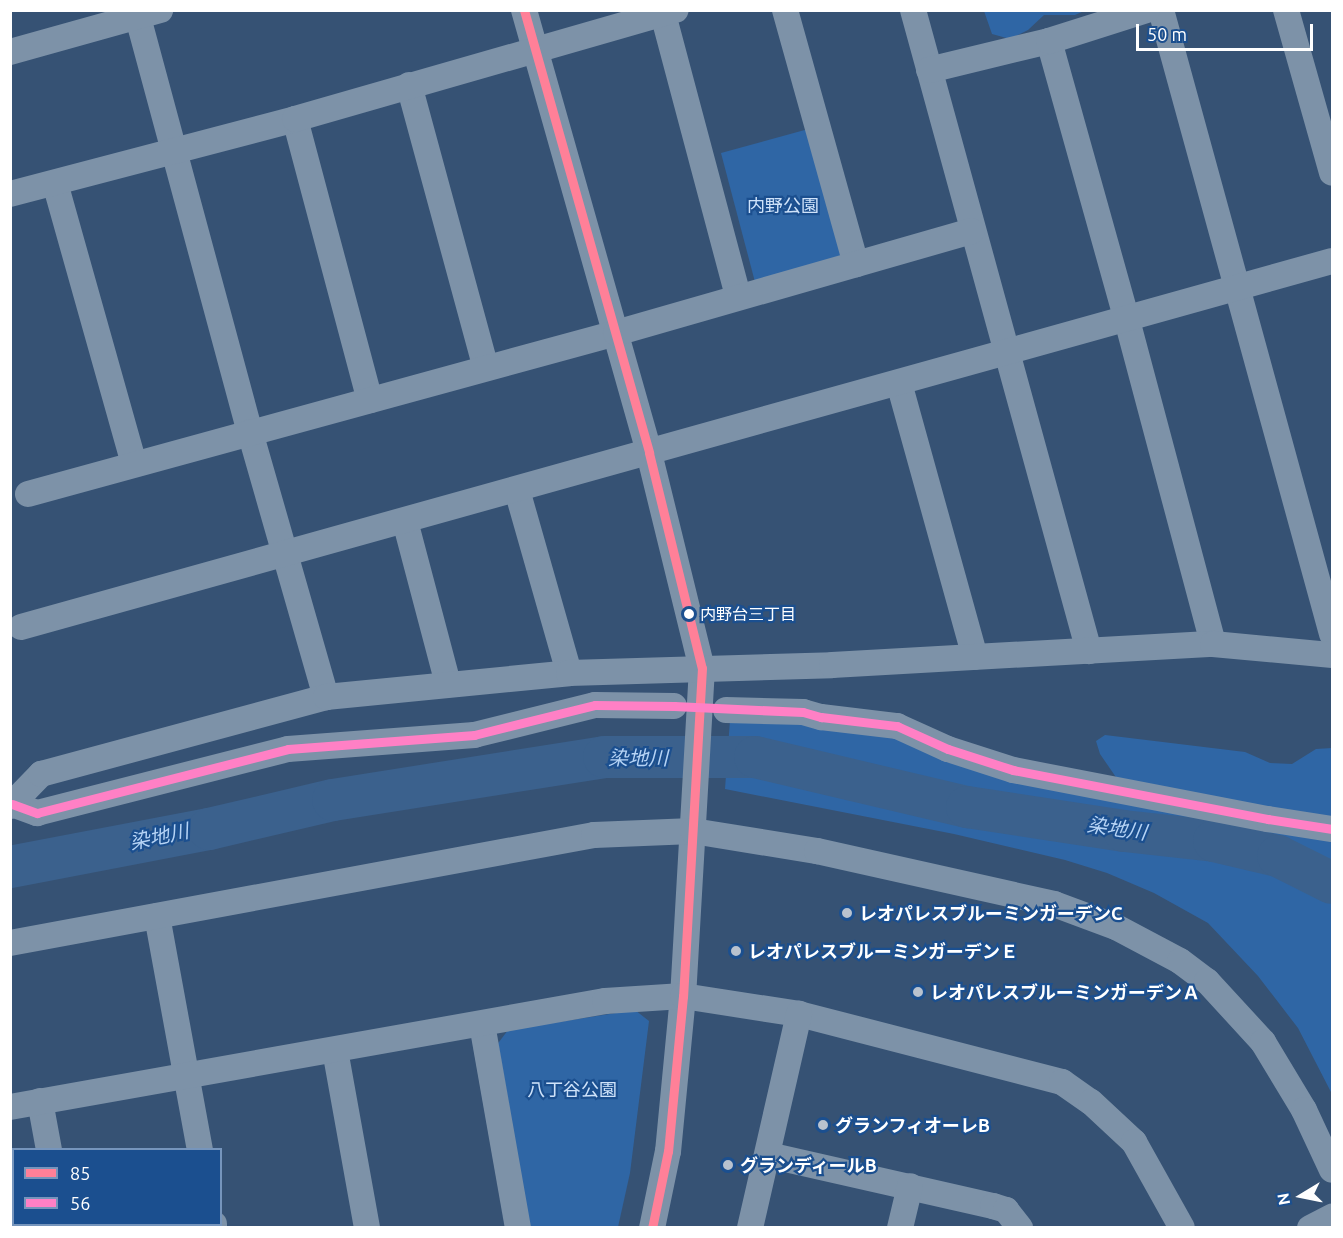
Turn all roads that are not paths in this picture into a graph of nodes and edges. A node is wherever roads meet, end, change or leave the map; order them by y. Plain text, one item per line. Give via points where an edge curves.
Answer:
1 (524, 10) edge
2 (785, 10) edge
3 (913, 10) edge
4 (1147, 10) edge
5 (1161, 10) edge
6 (1286, 10) edge
7 (670, 12) edge
8 (145, 13) edge
9 (1049, 41) junction
10 (534, 50) junction
11 (10, 52) edge
12 (929, 70) junction
13 (409, 85) junction
14 (295, 119) junction
15 (173, 151) junction
16 (1332, 173) edge
17 (55, 183) junction
18 (10, 194) edge
19 (972, 231) junction
20 (1332, 261) edge
21 (856, 264) junction
22 (1237, 287) junction
23 (738, 296) junction
24 (1127, 320) junction
25 (616, 333) junction
26 (1006, 352) junction
27 (486, 368) junction
28 (899, 382) junction
29 (370, 400) junction
30 (250, 432) junction
31 (649, 453) junction
32 (134, 464) junction
33 (517, 490) junction
34 (28, 494) dead end
35 (405, 521) junction
36 (285, 553) junction
37 (21, 627) dead end
38 (1213, 644) junction
39 (1330, 645) edge
40 (1089, 651) junction
41 (975, 657) junction
42 (702, 668) junction
43 (569, 673) junction
44 (448, 684) junction
45 (326, 697) junction
46 (674, 706) dead end
47 (726, 710) dead end
48 (11, 805) edge
49 (1332, 829) edge
50 (693, 831) junction
51 (157, 916) junction
52 (10, 943) edge
53 (683, 996) junction
54 (799, 1014) junction
55 (482, 1024) junction
56 (335, 1050) junction
57 (187, 1075) junction
58 (40, 1101) junction
59 (10, 1107) edge
60 (48, 1148) edge
61 (200, 1148) edge
62 (768, 1155) junction
63 (1332, 1170) edge
64 (910, 1186) junction
65 (1332, 1216) edge
66 (367, 1227) edge
67 (518, 1227) edge
68 (652, 1227) edge
69 (750, 1227) edge
70 (900, 1227) edge
71 (1020, 1227) edge
72 (1182, 1227) edge
73 (1310, 1227) edge

1 - 10 street
2 - 21 street
3 - 12 street
4 - 9 street
5 - 22 street
6 - 16 street
7 - 10 street
7 - 23 street
8 - 11 street
8 - 15 street
9 - 12 street
9 - 24 street
10 - 13 street
10 - 25 street
12 - 19 street
13 - 14 street
13 - 27 street
14 - 15 street
14 - 29 street
15 - 17 street
15 - 30 street
17 - 18 street
17 - 32 street
19 - 21 street
19 - 26 street
20 - 22 street
21 - 23 street
22 - 24 street
22 - 39 street
23 - 25 street
24 - 26 street
24 - 38 street
25 - 27 street
25 - 31 street
26 - 28 street
26 - 40 street
27 - 29 street
28 - 31 street
28 - 41 street
29 - 30 street
30 - 32 street
30 - 36 street
31 - 33 street
31 - 42 street
32 - 34 street
33 - 35 street
33 - 43 street
35 - 36 street
35 - 44 street
36 - 37 street
36 - 45 street
38 - 39 street
38 - 40 street
40 - 41 street
41 - 42 street
42 - 43 street
42 - 50 street
43 - 44 street
44 - 45 street
45 - 48 street via 42,774
46 - 48 street via 596,705 474,735 288,748 36,813
47 - 49 street via 803,711 821,717 897,726 948,749 1013,770
50 - 51 street via 594,835
50 - 53 street
50 - 63 street via 817,851 1054,904 1144,940 1207,981 1263,1042 1304,1110
51 - 52 street
51 - 57 street
53 - 54 street
53 - 55 street via 605,1002
53 - 68 street via 668,1151
54 - 62 street
54 - 72 street via 1062,1082 1091,1102 1134,1142
55 - 56 street
55 - 67 street
56 - 57 street
56 - 66 street
57 - 58 street
57 - 61 street
58 - 59 street
58 - 60 street
62 - 64 street
62 - 69 street
64 - 70 street
64 - 71 street via 1006,1210
65 - 73 street

